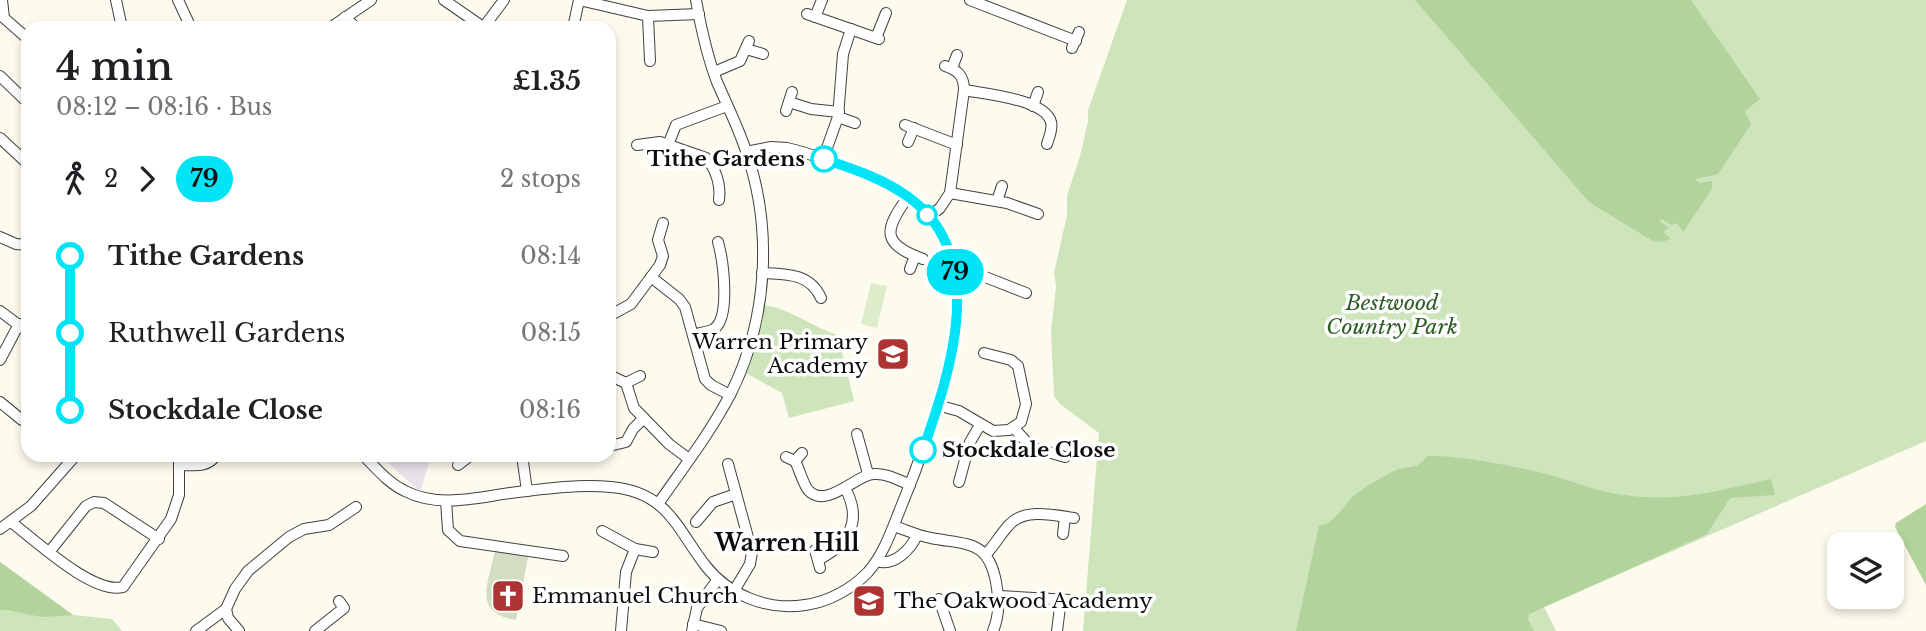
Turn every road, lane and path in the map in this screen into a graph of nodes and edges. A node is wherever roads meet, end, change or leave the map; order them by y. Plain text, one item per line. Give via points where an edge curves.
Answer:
1 (2, 0) edge
2 (116, 0) edge
3 (178, 0) edge
4 (372, 0) edge
5 (444, 0) edge
6 (504, 0) edge
7 (579, 0) edge
8 (626, 0) edge
9 (696, 0) edge
10 (822, 0) edge
11 (970, 0) edge
12 (623, 11) junction
13 (886, 13) dead end
14 (699, 14) junction
15 (648, 16) junction
16 (345, 17) junction
17 (120, 21) edge
18 (188, 21) edge
19 (340, 21) edge
20 (349, 21) edge
21 (473, 21) edge
22 (488, 21) edge
23 (574, 21) edge
24 (851, 30) junction
25 (21, 33) edge
26 (1076, 40) dead end
27 (762, 54) dead end
28 (957, 54) dead end
29 (647, 56) dead end
30 (714, 72) junction
31 (0, 76) edge
32 (964, 90) junction
33 (1038, 92) dead end
34 (21, 96) edge
35 (789, 102) dead end
36 (727, 106) junction
37 (1033, 106) junction
38 (838, 114) junction
39 (855, 123) dead end
40 (1046, 137) dead end
41 (0, 138) edge
42 (908, 142) dead end
43 (637, 145) dead end
44 (668, 145) junction
45 (957, 145) junction
46 (746, 152) junction
47 (21, 158) edge
48 (823, 159) junction
49 (1002, 186) dead end
50 (709, 187) dead end
51 (720, 187) junction
52 (950, 193) junction
53 (908, 197) junction
54 (719, 200) dead end
55 (997, 201) junction
56 (1034, 209) dead end
57 (929, 217) junction
58 (664, 230) dead end
59 (0, 237) edge
60 (718, 242) dead end
61 (21, 244) edge
62 (910, 269) dead end
63 (762, 273) junction
64 (956, 274) junction
65 (651, 277) junction
66 (822, 292) dead end
67 (1014, 302) dead end
68 (616, 308) edge
69 (0, 311) edge
70 (19, 324) joint
71 (692, 335) junction
72 (990, 352) dead end
73 (0, 360) edge
74 (640, 376) dead end
75 (616, 377) edge
76 (626, 383) junction
77 (730, 395) junction
78 (0, 402) edge
79 (937, 405) junction
80 (19, 415) dead end
81 (644, 418) junction
82 (980, 425) junction
83 (1014, 428) junction
84 (862, 439) dead end
85 (616, 446) edge
86 (1060, 452) dead end
87 (795, 457) dead end
88 (689, 459) junction
89 (70, 462) edge
90 (179, 462) edge
91 (189, 462) edge
92 (210, 462) edge
93 (370, 462) edge
94 (523, 462) edge
95 (732, 469) dead end
96 (868, 474) junction
97 (957, 477) dead end
98 (911, 485) junction
99 (845, 488) junction
100 (527, 491) junction
101 (736, 494) junction
102 (446, 501) junction
103 (658, 504) junction
104 (358, 507) dead end
105 (697, 515) dead end
106 (11, 522) junction
107 (894, 526) junction
108 (0, 529) edge
109 (609, 531) dead end
110 (1063, 534) dead end
111 (917, 535) junction
112 (159, 539) junction
113 (635, 549) junction
114 (50, 551) junction
115 (558, 552) dead end
116 (653, 552) dead end
117 (986, 554) junction
118 (818, 559) dead end
119 (877, 561) junction
120 (718, 579) junction
121 (734, 591) junction
122 (999, 596) junction
123 (340, 601) dead end
124 (938, 605) dead end
125 (226, 609) junction
126 (692, 628) edge
127 (317, 630) edge
128 (196, 631) edge
129 (239, 631) edge
130 (621, 631) edge
131 (721, 631) edge
132 (950, 631) edge
133 (993, 631) edge
134 (1057, 631) edge

1 - 25 street via 4,18
2 - 17 street
3 - 18 street
4 - 16 street
5 - 21 street
6 - 22 street
7 - 12 street
7 - 23 street
8 - 12 street
9 - 14 street
10 - 24 street via 811,15
11 - 26 street
12 - 15 street
13 - 24 street via 878,39
14 - 15 street
14 - 30 street
15 - 29 street
16 - 19 street
16 - 20 street
24 - 38 street via 843,54
27 - 30 street via 748,45 737,63
28 - 32 street via 949,67 962,77
30 - 36 street
31 - 34 street
32 - 37 street
32 - 45 street
33 - 37 street
35 - 38 street
36 - 44 street via 676,125
36 - 46 street
37 - 40 street via 1049,117 1052,128
38 - 39 street
38 - 48 street
41 - 47 street
42 - 45 street via 909,127
43 - 44 street
44 - 51 street via 708,160
45 - 52 street
46 - 48 street via 779,146
46 - 63 street via 760,213
48 - 53 street via 875,178
49 - 55 street
50 - 51 street
51 - 54 street
52 - 55 street
52 - 57 street
53 - 57 street
53 - 62 street via 894,218 890,235 900,250 919,258
55 - 56 street
57 - 64 street via 946,243
58 - 65 street via 658,244 662,260
59 - 61 street
60 - 71 street via 726,253 720,320 714,329
63 - 66 street via 798,276
63 - 77 street via 750,341
64 - 67 street via 975,273 1023,291
64 - 79 street via 957,325
65 - 68 street via 634,300
65 - 71 street via 682,302
69 - 70 street
70 - 73 street
71 - 77 street via 705,379
72 - 83 street via 1022,363 1027,404
74 - 76 street
75 - 76 street
76 - 81 street via 631,403
77 - 88 street
78 - 80 street
79 - 82 street via 959,411
79 - 98 street
81 - 85 street via 633,429 630,446
81 - 88 street
82 - 83 street via 999,432
82 - 97 street
83 - 86 street via 1031,447
84 - 96 street
87 - 99 street via 806,497
88 - 103 street
89 - 106 street
90 - 112 street via 177,502
91 - 92 street
93 - 102 street via 406,492
94 - 100 street
95 - 101 street
96 - 98 street via 884,474
96 - 99 street
98 - 107 street
99 - 118 street via 853,505 852,526 838,548
100 - 102 street
100 - 103 street via 607,486 634,491
101 - 105 street via 713,502
101 - 121 street via 752,552
102 - 115 street via 448,530 460,541
103 - 120 street via 679,524
104 - 125 street via 329,525 304,529 285,541 248,571
106 - 108 street
106 - 114 street
107 - 111 street
107 - 119 street
109 - 113 street
110 - 117 street via 1069,517 1021,516
111 - 117 street via 964,542
111 - 119 street via 908,550 890,562
112 - 114 street via 104,503 94,502
112 - 114 street via 127,584 119,588 85,579
113 - 116 street
113 - 130 street via 626,572
117 - 122 street
119 - 121 street via 848,588 814,603 771,605
120 - 121 street
120 - 126 street via 701,602
122 - 133 street
122 - 134 street via 1065,599
123 - 127 street via 344,608
124 - 132 street
125 - 128 street
125 - 129 street
126 - 131 street

